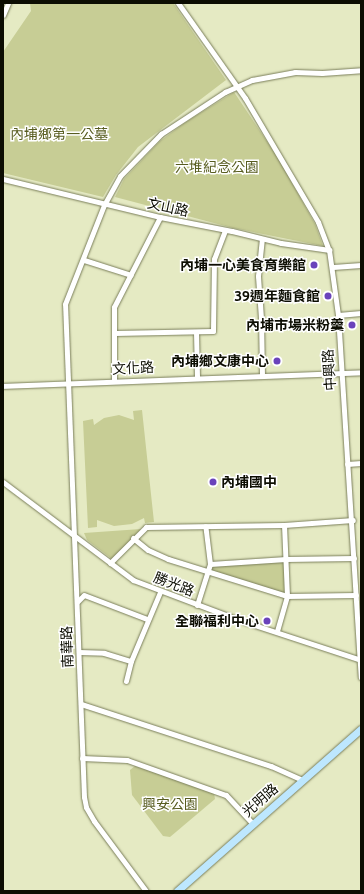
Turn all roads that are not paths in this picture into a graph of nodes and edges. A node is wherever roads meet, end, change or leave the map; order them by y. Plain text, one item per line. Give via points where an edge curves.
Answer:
1 (8, 3) edge
2 (178, 3) edge
3 (3, 15) edge
4 (361, 70) edge
5 (237, 86) junction
6 (3, 179) edge
7 (104, 205) junction
8 (160, 217) junction
9 (225, 231) junction
10 (262, 239) junction
11 (329, 250) junction
12 (84, 260) junction
13 (361, 265) edge
14 (333, 267) junction
15 (131, 275) junction
16 (361, 313) edge
17 (338, 315) junction
18 (196, 332) junction
19 (115, 333) junction
20 (361, 372) edge
21 (342, 373) junction
22 (262, 375) junction
23 (197, 378) junction
24 (114, 381) junction
25 (68, 384) junction
26 (3, 386) edge
27 (361, 463) edge
28 (347, 464) junction
29 (3, 482) edge
30 (353, 520) junction
31 (284, 525) junction
32 (205, 526) junction
33 (133, 538) junction
34 (76, 539) junction
35 (354, 558) junction
36 (286, 559) junction
37 (110, 563) junction
38 (210, 564) junction
39 (208, 572) junction
40 (160, 592) junction
41 (356, 595) junction
42 (287, 596) junction
43 (78, 601) junction
44 (197, 605) junction
45 (147, 619) junction
46 (277, 631) junction
47 (79, 652) junction
48 (131, 660) junction
49 (360, 660) edge
50 (361, 677) edge
51 (126, 681) dead end
52 (81, 704) junction
53 (361, 729) edge
54 (82, 758) junction
55 (303, 780) junction
56 (253, 824) junction
57 (146, 891) edge
58 (177, 891) edge

1 - 3 street
2 - 5 street, 中興路
4 - 5 street, 南華路 via 295,72 258,78
5 - 7 street, 南華路 via 181,119 151,142 120,176
5 - 11 street, 中興路 via 318,222
6 - 7 street, 文山路
7 - 8 street, 文山路
7 - 12 street, 南華路
8 - 9 street, 文山路
8 - 15 street
9 - 10 street, 文山路
9 - 18 street via 214,259 213,331
10 - 11 street, 文山路
10 - 22 street via 258,276
11 - 14 street, 中興路
12 - 15 street
12 - 25 street, 南華路 via 65,304
13 - 14 street
14 - 17 street, 中興路
15 - 19 street via 114,307
16 - 17 street
17 - 21 street, 中興路
18 - 19 street
18 - 23 street
19 - 24 street
20 - 21 street, 文化路
21 - 22 street, 文化路
21 - 28 street, 中興路
22 - 23 street, 文化路
23 - 24 street, 文化路
24 - 25 street, 文化路
25 - 26 street, 文化路
25 - 34 street, 南華路
27 - 28 street
28 - 30 street, 中興路
29 - 34 street, 勝光路
30 - 31 street
30 - 35 street, 中興路
31 - 32 street
31 - 36 street
32 - 33 street via 146,527
32 - 38 street
33 - 37 street
33 - 39 street via 148,550
34 - 37 street, 勝光路
34 - 43 street, 南華路
35 - 36 street
35 - 41 street, 中興路
36 - 38 street
36 - 42 street
37 - 40 street, 勝光路 via 133,580
38 - 39 street
39 - 42 street
39 - 44 street
40 - 44 street, 勝光路
40 - 45 street
41 - 42 street
41 - 49 street, 中興路
42 - 46 street
43 - 45 street via 84,595
43 - 47 street, 南華路
44 - 46 street, 勝光路
45 - 48 street
46 - 49 street, 勝光路
47 - 48 street via 104,653
47 - 52 street, 南華路
48 - 51 street
49 - 50 street, 中興路
52 - 54 street, 南華路
52 - 55 street via 271,766
53 - 55 main road, 光明路
54 - 56 street via 127,760 226,795
54 - 57 street, 南華路 via 86,807
55 - 56 main road, 光明路
56 - 58 main road, 光明路

